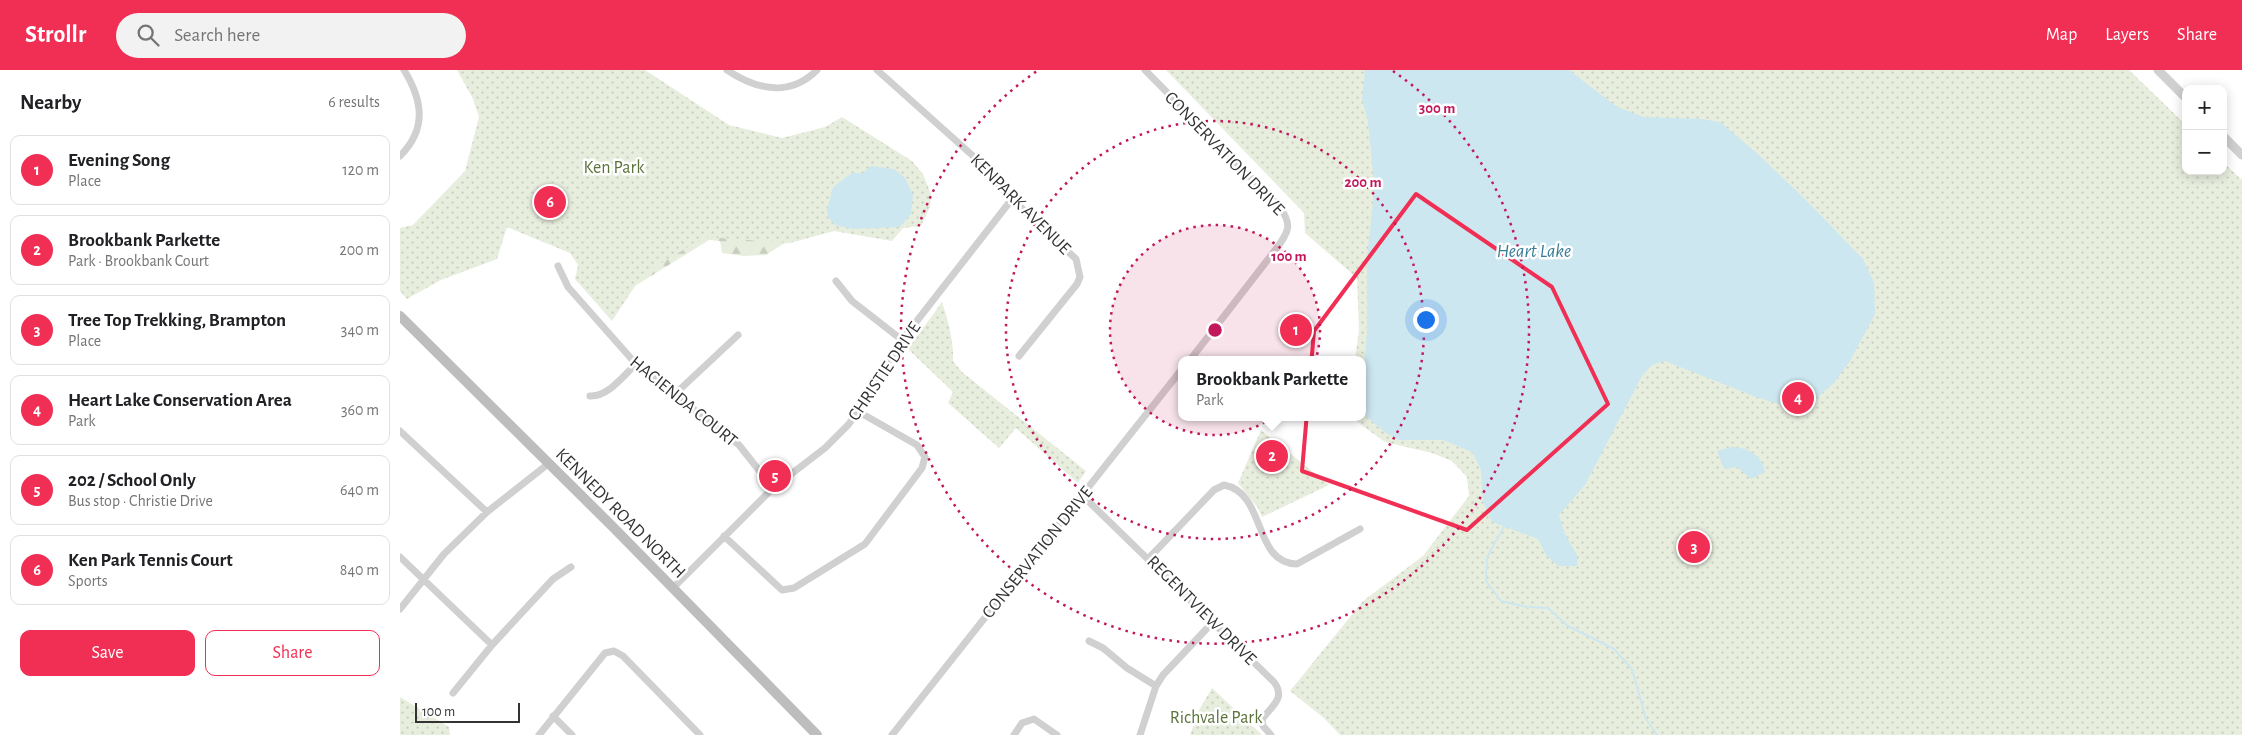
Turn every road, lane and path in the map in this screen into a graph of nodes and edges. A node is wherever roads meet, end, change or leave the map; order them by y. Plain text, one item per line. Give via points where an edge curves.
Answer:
1 (404, 70) edge
2 (728, 70) edge
3 (818, 70) edge
4 (877, 70) edge
5 (1145, 70) edge
6 (2158, 70) edge
7 (2182, 94) edge
8 (2227, 140) edge
9 (2242, 155) edge
10 (400, 156) edge
11 (1012, 199) junction
12 (558, 266) dead end
13 (836, 282) dead end
14 (400, 316) edge
15 (738, 334) dead end
16 (902, 340) junction
17 (1019, 356) dead end
18 (1193, 356) edge
19 (636, 364) junction
20 (1178, 375) edge
21 (675, 394) junction
22 (590, 396) dead end
23 (859, 412) junction
24 (400, 431) edge
25 (548, 464) junction
26 (773, 488) junction
27 (1083, 496) junction
28 (487, 512) junction
29 (1360, 529) dead end
30 (724, 536) junction
31 (400, 557) edge
32 (1149, 558) junction
33 (571, 567) dead end
34 (424, 579) junction
35 (672, 588) junction
36 (400, 610) edge
37 (1213, 622) junction
38 (1090, 641) dead end
39 (492, 645) junction
40 (1156, 686) junction
41 (453, 693) dead end
42 (553, 716) junction
43 (539, 735) edge
44 (572, 735) edge
45 (700, 735) edge
46 (817, 735) edge
47 (892, 735) edge
48 (1014, 735) edge
49 (1057, 735) edge
50 (1140, 735) edge
51 (1271, 735) edge

1 - 10 street via 414,89 419,121 417,133
2 - 3 street via 761,88 778,89 794,86
4 - 11 street, KENPARK AVENUE via 972,154
5 - 18 street, CONSERVATION DRIVE via 1280,206 1289,223 1287,234
6 - 7 street
8 - 9 street
11 - 16 street, CHRISTIE DRIVE
11 - 17 street, KENPARK AVENUE via 1076,259 1080,277
12 - 19 street, HACIENDA COURT via 568,287
13 - 16 street via 852,301
14 - 25 main road, KENNEDY ROAD NORTH
15 - 21 street
16 - 23 street, CHRISTIE DRIVE
19 - 21 street, HACIENDA COURT
19 - 22 street via 605,392
20 - 27 street, CONSERVATION DRIVE
21 - 26 street, HACIENDA COURT via 739,444
23 - 26 street, CHRISTIE DRIVE via 825,448
23 - 30 street via 917,445 924,457 922,468 865,544 794,588 782,590
24 - 28 street
25 - 28 street
25 - 35 main road, KENNEDY ROAD NORTH
26 - 30 street, CHRISTIE DRIVE
27 - 32 street, REGENTVIEW DRIVE
27 - 47 street, CONSERVATION DRIVE
28 - 34 street via 444,554
29 - 32 street via 1297,564 1287,562 1273,553 1258,518 1242,496 1224,485 1214,490
30 - 35 street, CHRISTIE DRIVE
31 - 34 street
32 - 37 street, REGENTVIEW DRIVE
33 - 39 street via 553,579
34 - 36 street
34 - 39 street
35 - 46 main road, KENNEDY ROAD NORTH
37 - 40 street
37 - 51 street, REGENTVIEW DRIVE via 1280,689 1276,702 1262,719 1263,726
38 - 40 street
39 - 41 street
40 - 50 street
42 - 43 street
42 - 44 street
42 - 45 street via 605,653 614,651 623,656
48 - 49 street via 1022,723 1034,719

